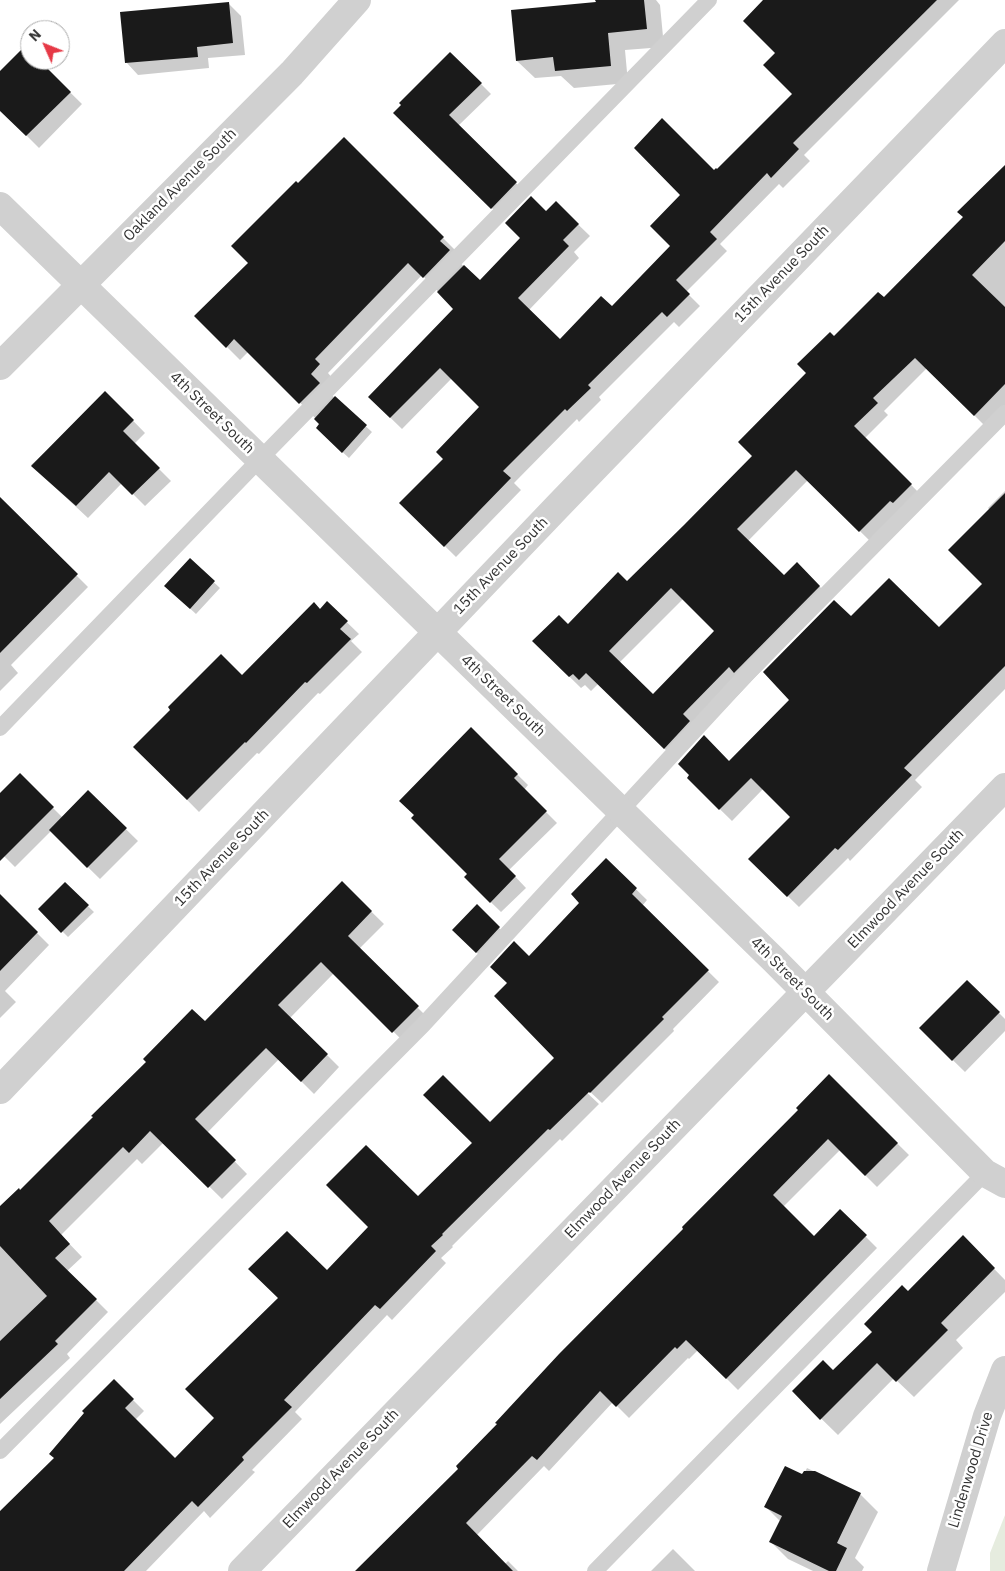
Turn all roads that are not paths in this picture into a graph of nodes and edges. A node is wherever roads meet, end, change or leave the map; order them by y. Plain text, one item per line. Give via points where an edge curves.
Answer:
1 (357, 0) edge
2 (709, 0) edge
3 (1005, 43) edge
4 (0, 206) edge
5 (81, 285) junction
6 (0, 366) edge
7 (1005, 413) edge
8 (260, 459) junction
9 (438, 632) junction
10 (0, 728) edge
11 (1005, 787) edge
12 (621, 811) junction
13 (806, 992) junction
14 (0, 1090) edge
15 (995, 1179) edge
16 (1005, 1370) edge
17 (0, 1452) edge
18 (242, 1571) edge
19 (595, 1571) edge
20 (941, 1571) edge

1 - 5 street, Oakland Avenue South via 292,73
2 - 8 lane
3 - 9 street, 15th Avenue South
4 - 5 street, 4th Street South
5 - 6 street, Oakland Avenue South
5 - 8 street, 4th Street South
7 - 12 lane via 745,676
8 - 9 street, 4th Street South
8 - 10 lane
9 - 12 street, 4th Street South
9 - 14 street, 15th Avenue South
11 - 13 street, Elmwood Avenue South
12 - 13 street, 4th Street South
12 - 17 lane via 423,1025
13 - 15 street, 4th Street South
13 - 18 street, Elmwood Avenue South
15 - 19 lane
16 - 20 street, Lindenwood Drive via 987,1416

